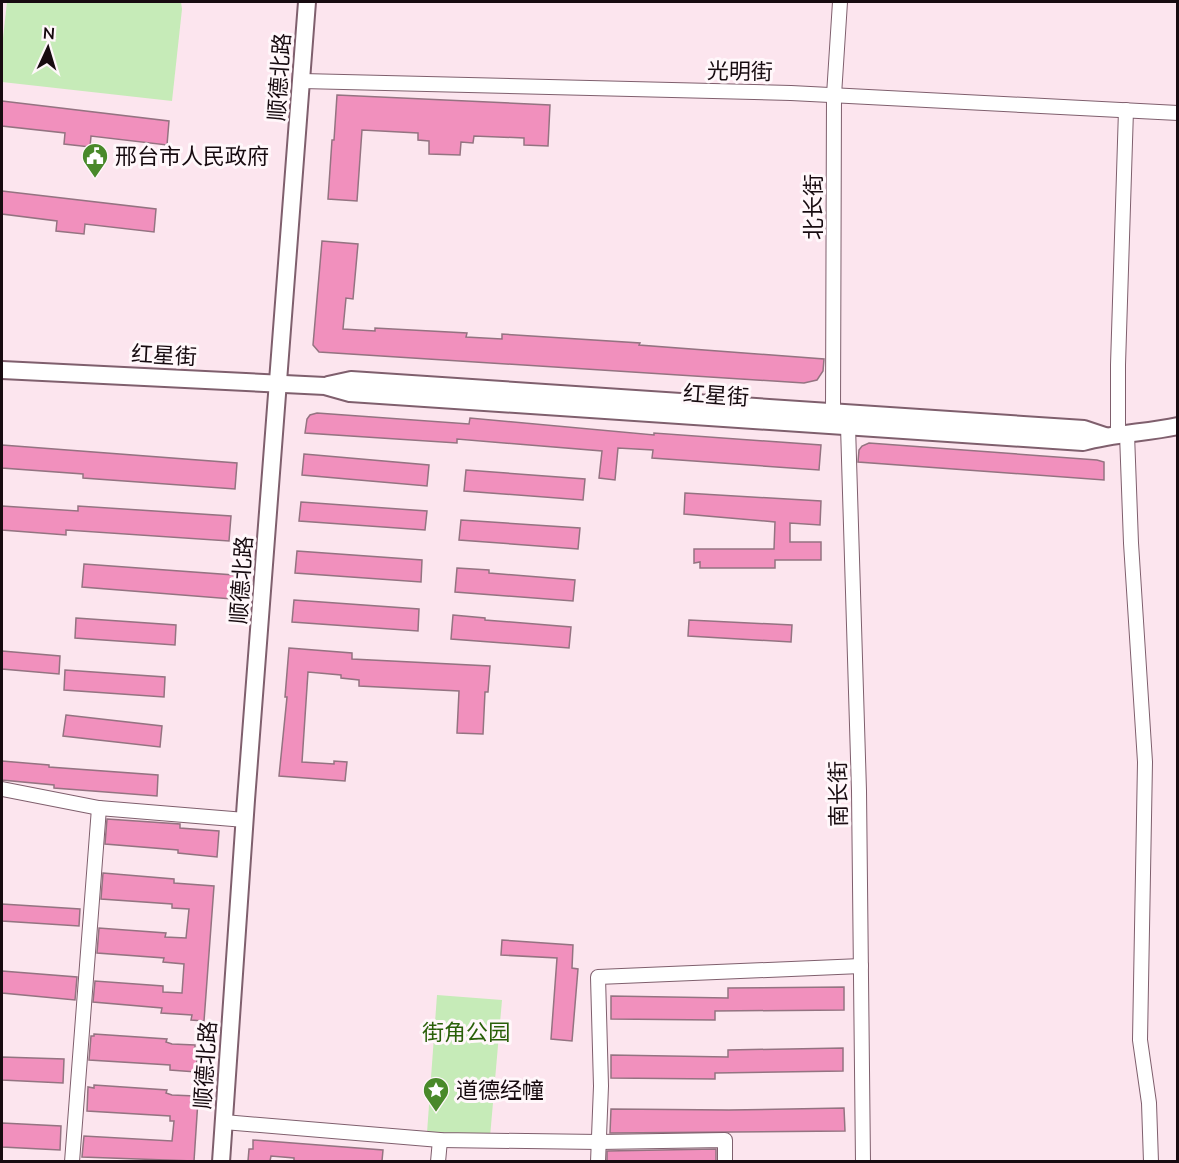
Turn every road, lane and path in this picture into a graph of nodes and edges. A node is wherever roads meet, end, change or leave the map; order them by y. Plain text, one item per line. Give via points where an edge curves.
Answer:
1 (308, 2) edge
2 (840, 2) edge
3 (302, 81) junction
4 (834, 95) junction
5 (1126, 110) junction
6 (1178, 113) edge
7 (2, 370) edge
8 (278, 384) junction
9 (325, 386) junction
10 (833, 412) junction
11 (848, 426) junction
12 (1178, 426) edge
13 (1117, 435) junction
14 (2, 789) edge
15 (99, 808) junction
16 (245, 820) junction
17 (861, 966) junction
18 (224, 1122) junction
19 (440, 1140) junction
20 (599, 1142) junction
21 (72, 1161) edge
22 (221, 1161) edge
23 (438, 1161) edge
24 (598, 1161) edge
25 (725, 1161) edge
26 (863, 1161) edge
27 (1151, 1161) edge

1 - 3 street, 顺德北路
2 - 4 street, 北长街
3 - 4 street, 光明街
3 - 8 street, 顺德北路
4 - 5 street, 光明街
4 - 10 street, 北长街
5 - 6 street, 光明街
5 - 13 street
7 - 8 street, 红星街
8 - 9 street, 红星街
8 - 16 street, 顺德北路
9 - 10 street, 红星街 via 351,380
9 - 11 street, 红星街 via 350,393
10 - 13 street, 红星街 via 1084,429
11 - 13 street, 红星街 via 1083,442
11 - 17 street, 南长街
12 - 13 street, 红星街
13 - 27 street via 1131,543 1145,762 1140,1040 1149,1102
14 - 15 street
15 - 16 street
15 - 21 street
16 - 18 street, 顺德北路
17 - 20 street via 598,977
17 - 26 street, 南长街
18 - 19 street
18 - 22 street, 顺德北路
19 - 20 street
19 - 23 street
20 - 24 street
20 - 25 street via 725,1140

